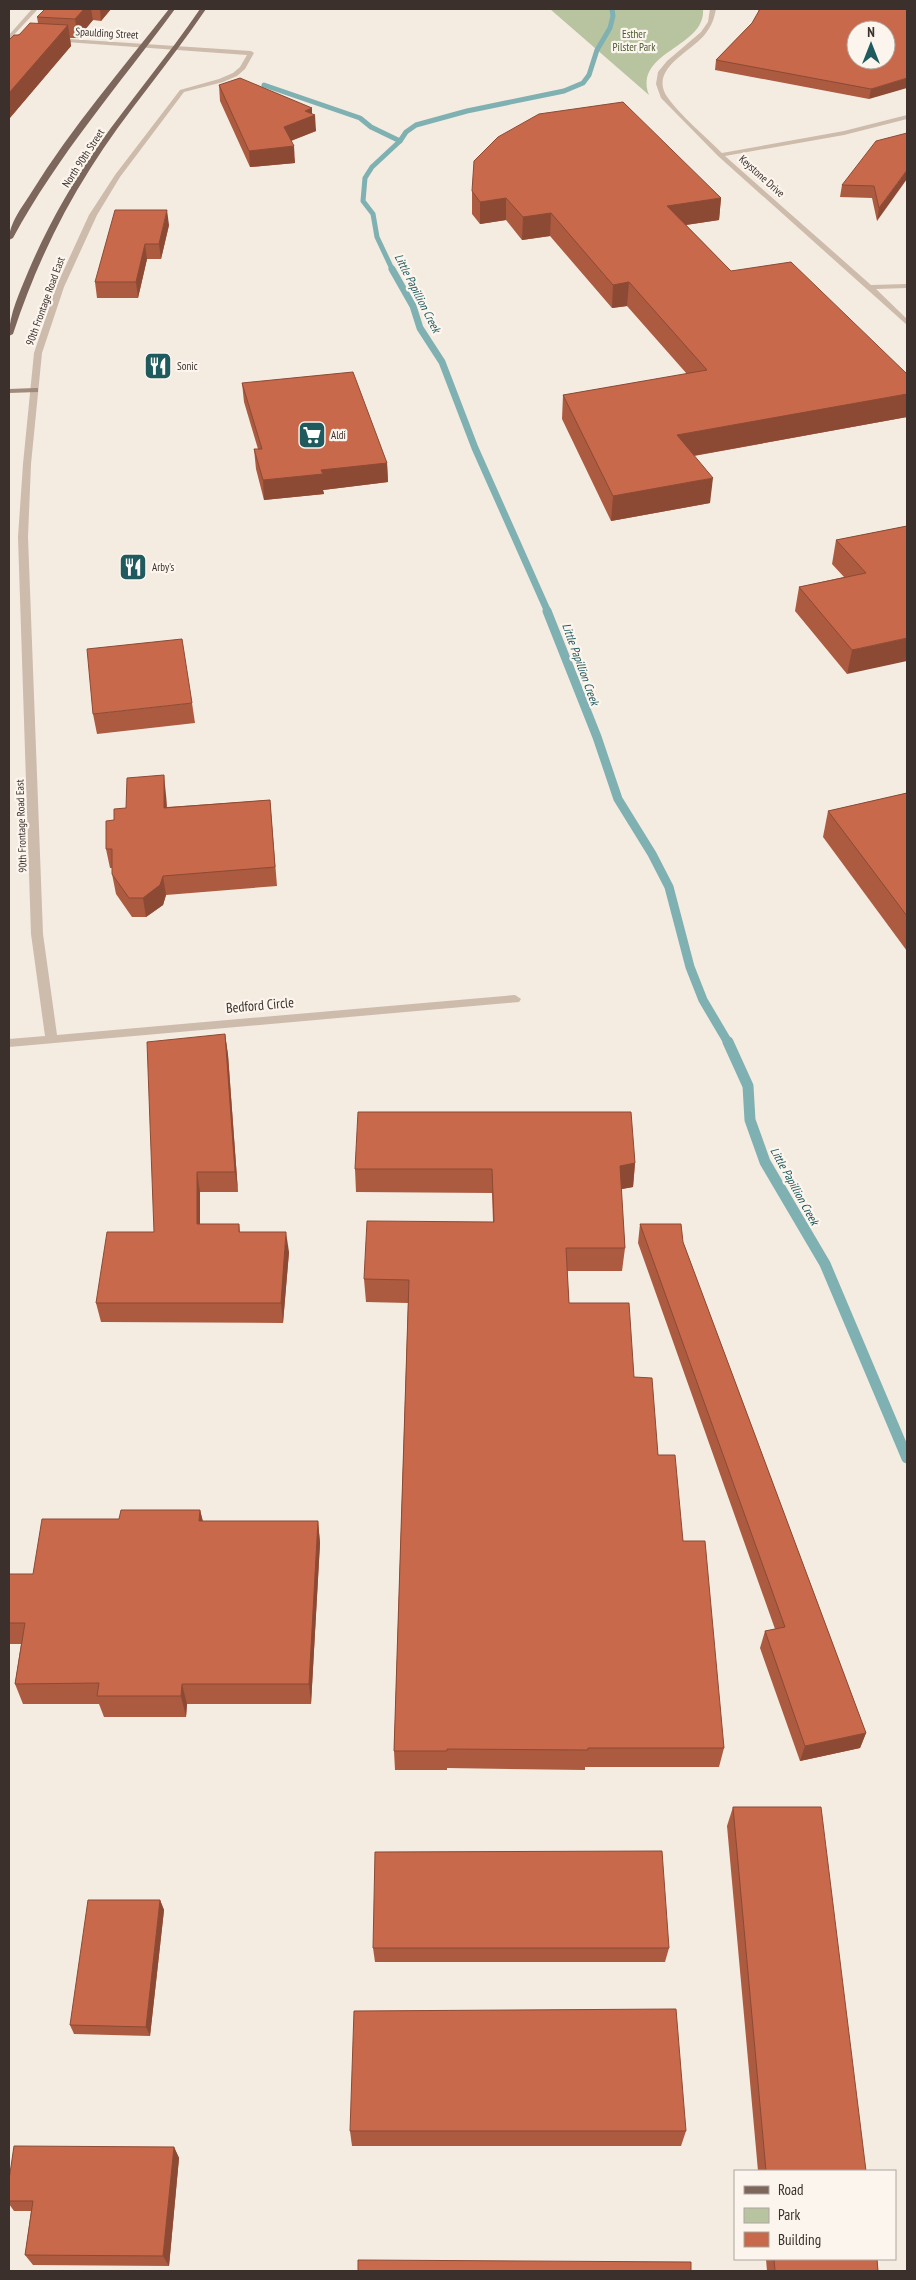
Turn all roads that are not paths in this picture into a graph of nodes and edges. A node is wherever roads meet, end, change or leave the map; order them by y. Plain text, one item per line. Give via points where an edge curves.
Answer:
1 (35, 9) edge
2 (172, 9) edge
3 (203, 9) edge
4 (712, 9) edge
5 (9, 38) edge
6 (19, 38) edge
7 (45, 39) edge
8 (144, 45) junction
9 (175, 48) junction
10 (907, 117) edge
11 (720, 155) junction
12 (9, 238) edge
13 (907, 286) edge
14 (869, 287) junction
15 (907, 324) edge
16 (9, 334) edge
17 (35, 390) junction
18 (9, 391) edge
19 (515, 999) dead end
20 (52, 1040) junction
21 (9, 1043) edge

1 - 5 street
2 - 8 main road, North 90th Street
3 - 9 main road, North 90th Street
4 - 11 street via 708,29 664,67 658,80 664,98
5 - 6 street
7 - 8 street, Spaulding Street
8 - 9 street, 90th Frontage Road East
8 - 12 main road, North 90th Street via 64,149 32,196
9 - 16 main road, North 90th Street via 101,147 57,218 27,282
9 - 17 street, 90th Frontage Road East via 251,53 236,74 182,91 113,182 92,215 60,287 38,353
10 - 11 street, Keystone Drive via 844,133
11 - 14 street, Keystone Drive
13 - 14 street
14 - 15 street, Keystone Drive
17 - 18 street
17 - 20 street, 90th Frontage Road East via 23,537 37,934
19 - 20 street, Bedford Circle
20 - 21 street, Bedford Circle

